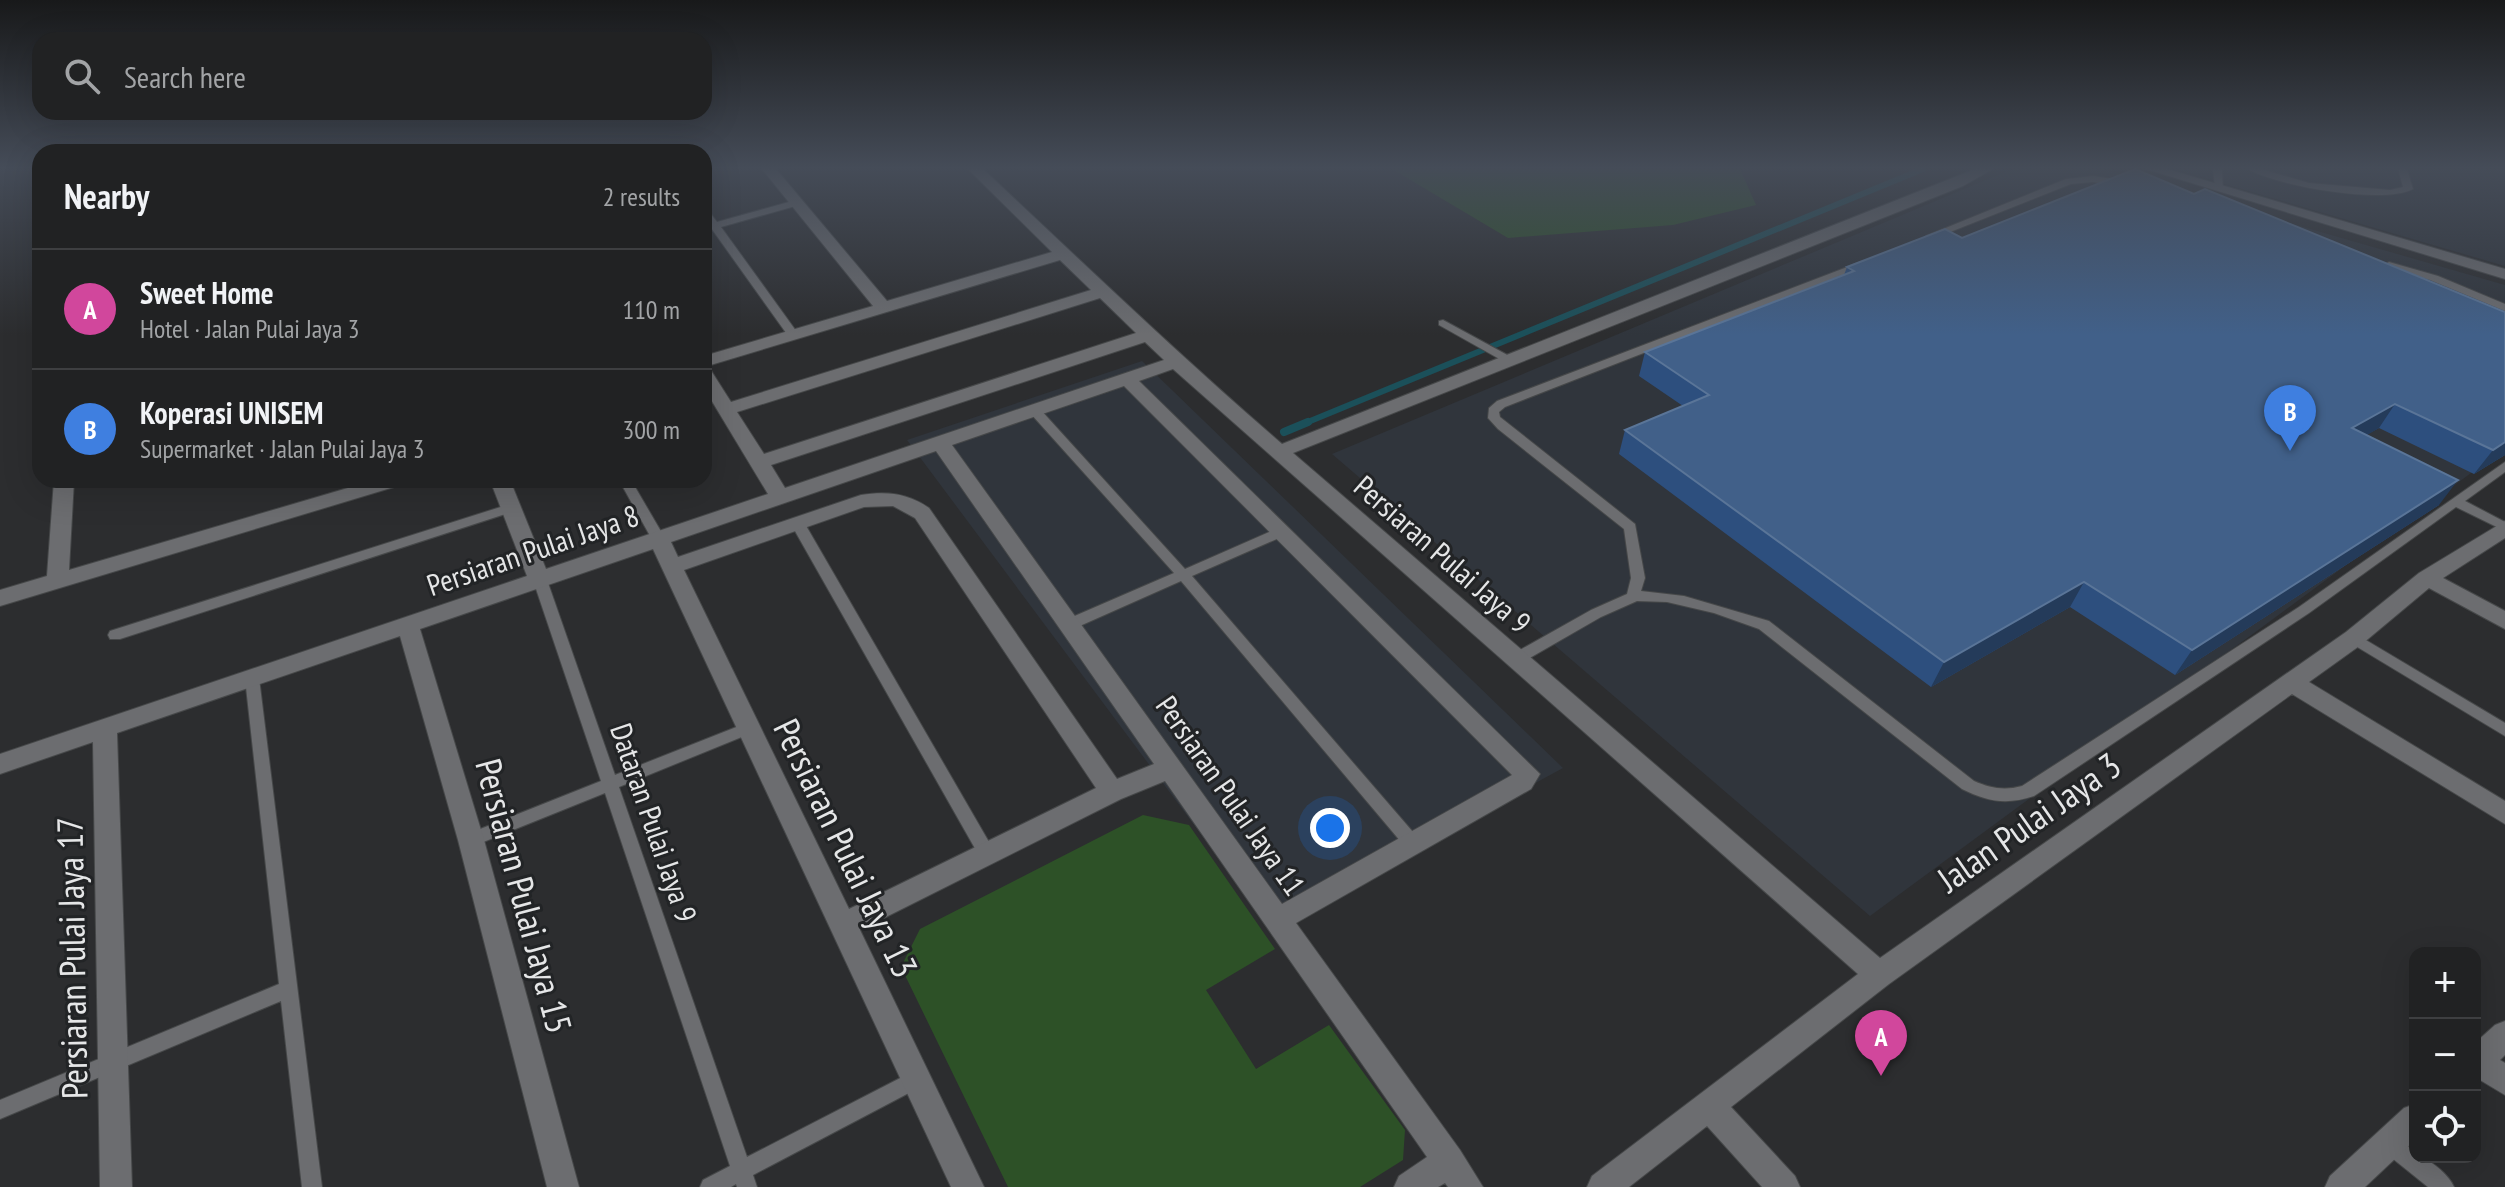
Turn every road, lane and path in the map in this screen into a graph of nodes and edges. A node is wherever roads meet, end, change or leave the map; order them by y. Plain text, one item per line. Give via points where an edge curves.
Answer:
1 (721, 224) edge
2 (814, 224) edge
3 (1035, 224) edge
4 (1852, 224) edge
5 (1961, 224) edge
6 (2339, 224) edge
7 (715, 226) joint
8 (1922, 240) edge
9 (1066, 253) junction
10 (1878, 258) edge
11 (2389, 265) edge
12 (2505, 274) edge
13 (2434, 278) junction
14 (1104, 291) junction
15 (2505, 301) edge
16 (884, 308) junction
17 (2505, 308) edge
18 (1443, 323) dead end
19 (793, 335) junction
20 (1147, 335) junction
21 (1507, 359) junction
22 (712, 360) edge
23 (1176, 362) junction
24 (1127, 379) junction
25 (712, 386) edge
26 (727, 409) junction
27 (1035, 411) junction
28 (940, 443) junction
29 (1278, 452) junction
30 (760, 462) junction
31 (2505, 466) edge
32 (64, 488) edge
33 (370, 488) edge
34 (503, 488) edge
35 (630, 488) edge
36 (781, 498) junction
37 (2456, 502) junction
38 (510, 508) junction
39 (798, 524) junction
40 (2505, 528) edge
41 (1281, 532) junction
42 (659, 540) junction
43 (672, 567) junction
44 (1182, 574) junction
45 (2427, 578) junction
46 (540, 580) junction
47 (58, 581) junction
48 (1633, 596) junction
49 (0, 598) edge
50 (2505, 621) edge
51 (408, 625) junction
52 (1068, 625) junction
53 (115, 635) dead end
54 (2354, 638) junction
55 (1516, 659) junction
56 (252, 678) junction
57 (2291, 682) junction
58 (105, 728) junction
59 (749, 728) junction
60 (2505, 730) edge
61 (0, 764) edge
62 (1170, 768) junction
63 (608, 785) junction
64 (1112, 792) junction
65 (2505, 814) edge
66 (471, 840) junction
67 (1413, 844) junction
68 (987, 854) junction
69 (1278, 920) junction
70 (843, 925) junction
71 (1879, 975) junction
72 (288, 989) junction
73 (2505, 1035) edge
74 (2481, 1057) edge
75 (113, 1064) junction
76 (2481, 1065) edge
77 (917, 1079) junction
78 (2505, 1081) edge
79 (1709, 1106) junction
80 (0, 1110) edge
81 (2409, 1125) edge
82 (2389, 1143) junction
83 (1458, 1174) edge
84 (744, 1179) edge
85 (116, 1187) edge
86 (312, 1187) edge
87 (563, 1187) edge
88 (710, 1187) edge
89 (968, 1187) edge
90 (1410, 1187) edge
91 (1603, 1187) edge
92 (1784, 1187) edge
93 (2341, 1187) edge
94 (2444, 1187) edge

1 - 7 lane
2 - 16 street
3 - 9 street, Persiaran Pulai Jaya 9
4 - 21 street
5 - 8 lane
6 - 12 street
7 - 19 lane
9 - 14 street, Persiaran Pulai Jaya 9
9 - 16 street
10 - 48 lane via 1493,411 1502,426 1630,527 1638,578
11 - 13 lane
13 - 15 lane
13 - 17 lane
14 - 20 street, Persiaran Pulai Jaya 9
14 - 26 street
16 - 19 street
18 - 21 lane
19 - 22 street
20 - 23 street, Persiaran Pulai Jaya 9
20 - 30 street
21 - 29 street
23 - 24 street, Persiaran Pulai Jaya 8
23 - 29 street, Persiaran Pulai Jaya 9
24 - 27 street, Persiaran Pulai Jaya 8
24 - 41 street
25 - 26 street
26 - 30 street
27 - 28 street, Persiaran Pulai Jaya 8
27 - 44 lane
28 - 36 street, Persiaran Pulai Jaya 8
28 - 52 street, Persiaran Pulai Jaya 11
29 - 55 street, Persiaran Pulai Jaya 9
30 - 36 street
31 - 37 lane
32 - 47 street
33 - 47 street
34 - 38 street, Dataran Pulai Jaya 9
35 - 42 lane
36 - 42 street, Persiaran Pulai Jaya 8
37 - 40 lane
37 - 48 lane via 2291,619 2012,797 1989,796 1968,785 1764,625 1712,608
38 - 46 street, Dataran Pulai Jaya 9
38 - 53 lane
39 - 43 street
39 - 64 street via 884,497 922,513
39 - 68 lane
40 - 45 street, Jalan Pulai Jaya 3
41 - 44 lane
41 - 67 street via 1527,774 1522,782
42 - 43 street, Persiaran Pulai Jaya 13
42 - 46 street, Persiaran Pulai Jaya 8
43 - 59 street, Persiaran Pulai Jaya 13
44 - 52 lane
44 - 67 lane
45 - 50 street
45 - 54 street, Jalan Pulai Jaya 3
46 - 51 street, Persiaran Pulai Jaya 8
46 - 63 lane, Dataran Pulai Jaya 9
47 - 49 street
48 - 55 lane
51 - 56 street, Persiaran Pulai Jaya 8
51 - 66 street, Persiaran Pulai Jaya 15
52 - 62 street, Persiaran Pulai Jaya 11
54 - 57 street, Jalan Pulai Jaya 3
54 - 60 lane
55 - 71 street, Persiaran Pulai Jaya 9
56 - 58 street, Persiaran Pulai Jaya 8
56 - 72 lane
57 - 65 street
57 - 71 street, Jalan Pulai Jaya 3
58 - 61 street, Persiaran Pulai Jaya 8
58 - 75 street, Persiaran Pulai Jaya 17
59 - 63 lane
59 - 70 street, Persiaran Pulai Jaya 13
62 - 64 street
62 - 69 street, Persiaran Pulai Jaya 11
63 - 66 lane
63 - 84 lane, Dataran Pulai Jaya 9
64 - 68 street
66 - 87 street, Persiaran Pulai Jaya 15
67 - 69 street
68 - 70 street
69 - 83 street, Persiaran Pulai Jaya 11
70 - 77 street, Persiaran Pulai Jaya 13
71 - 79 street, Jalan Pulai Jaya 3
72 - 75 lane
72 - 86 lane
73 - 74 street
75 - 80 lane
75 - 85 street, Persiaran Pulai Jaya 17
76 - 78 street
77 - 84 lane
77 - 89 street, Persiaran Pulai Jaya 13
79 - 91 street, Jalan Pulai Jaya 3
79 - 92 street
81 - 82 street
82 - 93 street
82 - 94 lane
83 - 90 street
84 - 88 lane

